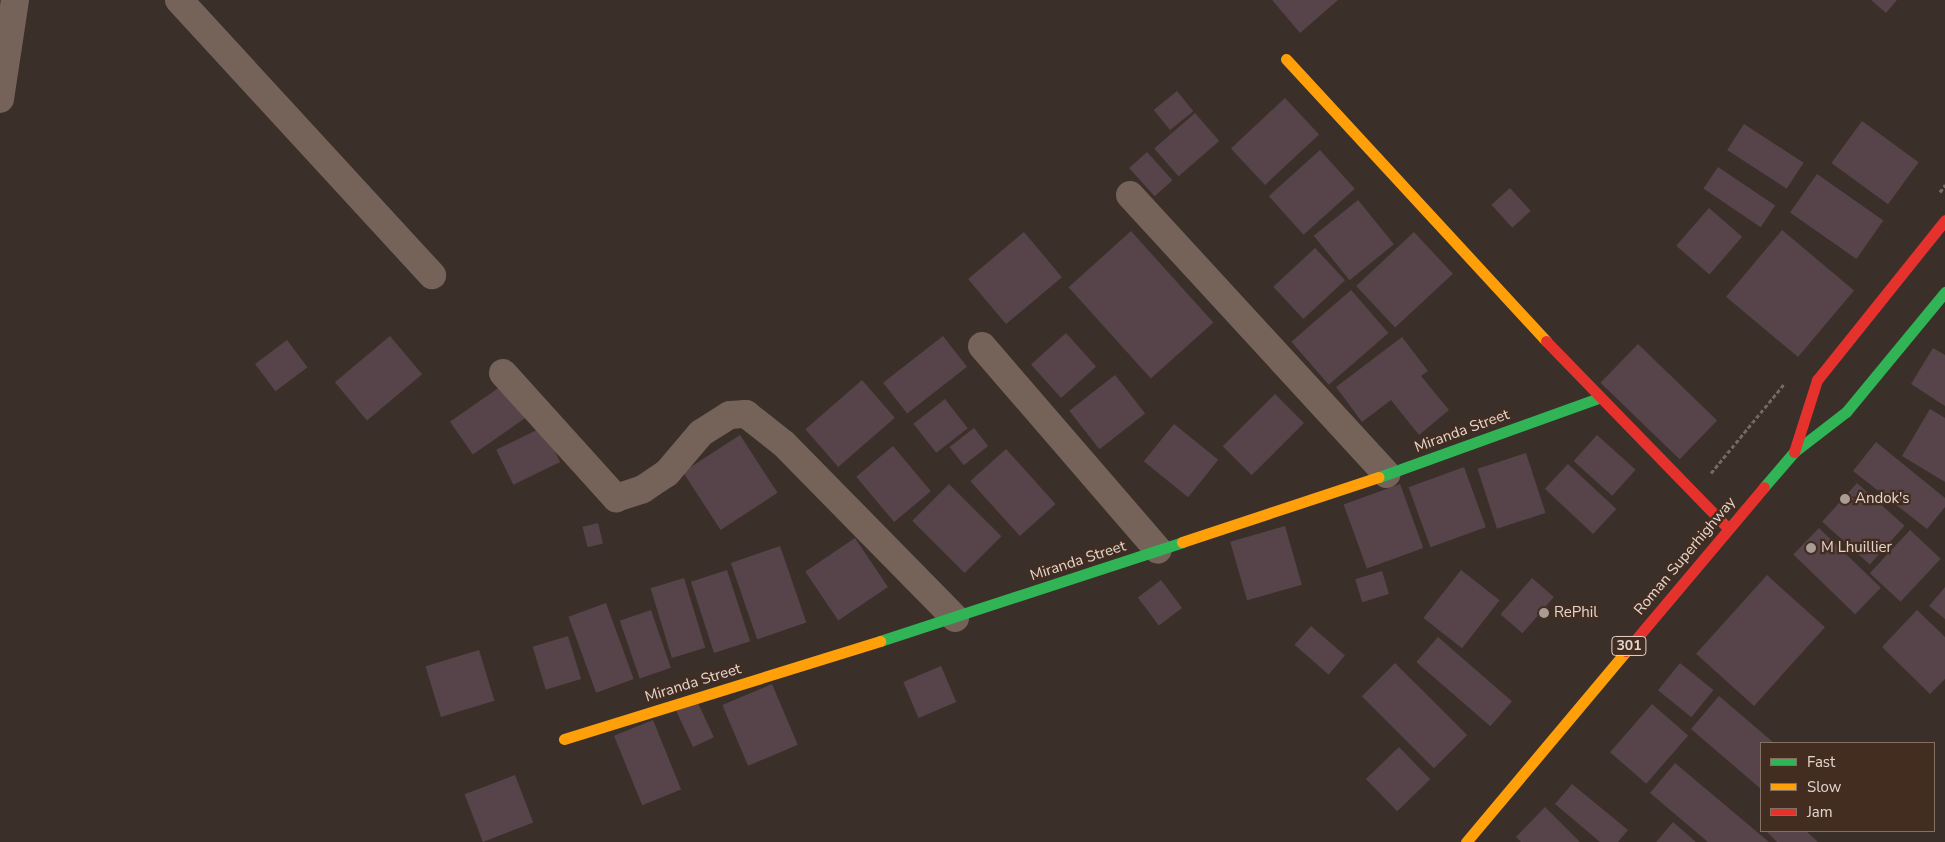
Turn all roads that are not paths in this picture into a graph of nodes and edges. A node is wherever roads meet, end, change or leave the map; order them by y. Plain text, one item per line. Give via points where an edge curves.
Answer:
1 (15, 0) edge
2 (180, 0) edge
3 (1286, 59) dead end
4 (0, 99) edge
5 (1130, 195) dead end
6 (1945, 220) edge
7 (432, 275) dead end
8 (1945, 292) edge
9 (982, 346) dead end
10 (503, 373) dead end
11 (1598, 398) junction
12 (1794, 452) junction
13 (1388, 474) junction
14 (1728, 528) junction
15 (1158, 550) junction
16 (955, 618) junction
17 (564, 739) dead end
18 (1466, 842) edge

1 - 4 street
2 - 7 street
3 - 11 street
5 - 13 street
6 - 12 street, Roman Superhighway / 301 via 1817,380
8 - 12 street, Roman Superhighway / 301 via 1846,412
9 - 15 street
10 - 16 street via 616,498 643,489 667,473 701,433 730,415 746,414 784,444
11 - 13 street, Miranda Street
11 - 14 street
12 - 14 street, Roman Superhighway / 301
13 - 15 street, Miranda Street
14 - 18 street, Roman Superhighway / 301
15 - 16 street, Miranda Street
16 - 17 street, Miranda Street

